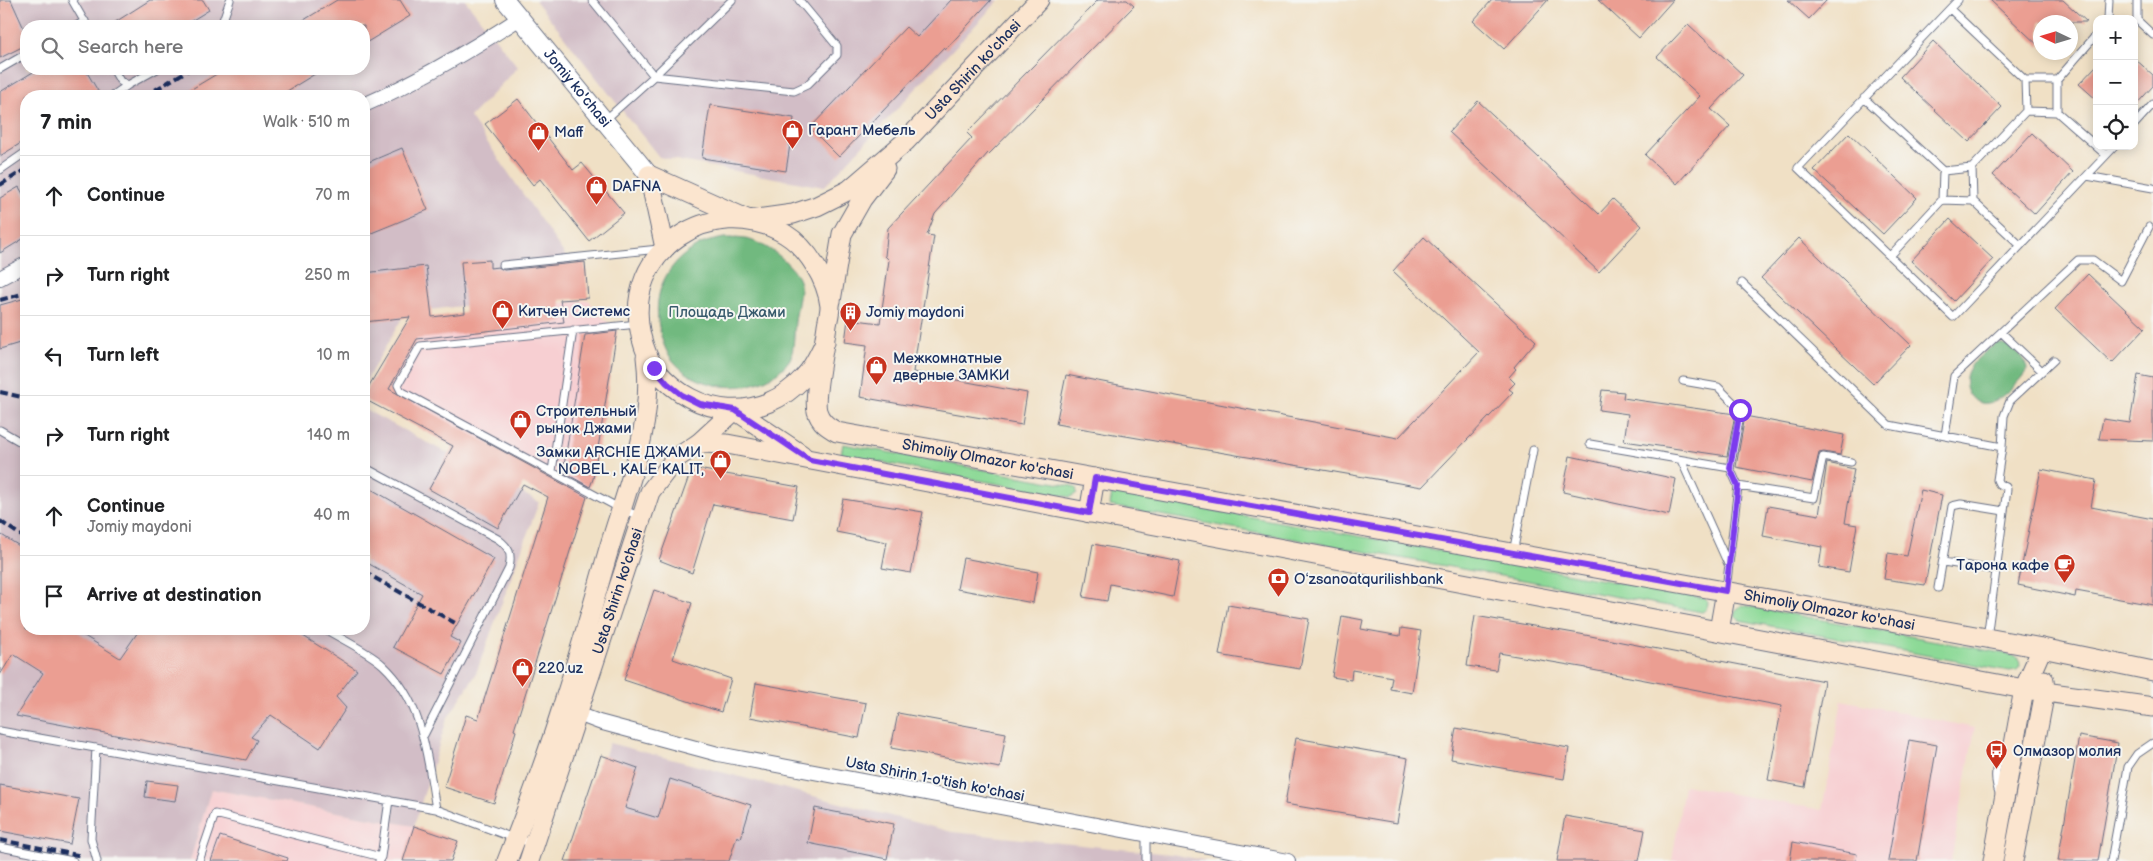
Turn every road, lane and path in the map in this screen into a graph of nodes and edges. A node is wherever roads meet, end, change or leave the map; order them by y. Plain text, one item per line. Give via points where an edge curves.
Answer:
1 (72, 0) edge
2 (230, 0) edge
3 (505, 0) edge
4 (592, 0) edge
5 (732, 0) edge
6 (799, 0) edge
7 (1039, 0) edge
8 (1958, 0) edge
9 (2109, 0) edge
10 (2137, 0) edge
11 (1950, 9) junction
12 (2108, 15) edge
13 (2136, 15) edge
14 (520, 18) junction
15 (84, 20) edge
16 (223, 20) edge
17 (2138, 22) edge
18 (2153, 35) edge
19 (2093, 39) edge
20 (20, 57) edge
21 (0, 69) edge
22 (116, 75) edge
23 (146, 75) edge
24 (654, 76) junction
25 (2025, 80) junction
26 (2057, 80) junction
27 (128, 85) junction
28 (121, 90) edge
29 (1864, 98) junction
30 (370, 102) edge
31 (2153, 104) edge
32 (2026, 111) junction
33 (2057, 112) junction
34 (2138, 121) edge
35 (604, 122) junction
36 (906, 142) junction
37 (2111, 150) edge
38 (20, 156) edge
39 (2106, 156) junction
40 (1972, 168) junction
41 (0, 170) edge
42 (1943, 171) junction
43 (648, 176) junction
44 (2087, 176) junction
45 (2153, 188) edge
46 (1942, 200) junction
47 (1974, 202) junction
48 (749, 220) junction
49 (2149, 227) dead end
50 (2020, 245) junction
51 (665, 248) junction
52 (1890, 256) junction
53 (503, 265) dead end
54 (20, 267) edge
55 (0, 278) edge
56 (1742, 283) dead end
57 (830, 307) junction
58 (638, 324) junction
59 (573, 330) junction
60 (2001, 332) junction
61 (825, 342) junction
62 (645, 350) junction
63 (2054, 360) dead end
64 (2042, 371) junction
65 (1683, 381) dead end
66 (735, 410) junction
67 (0, 430) edge
68 (1945, 436) junction
69 (20, 442) edge
70 (699, 443) junction
71 (1590, 444) dead end
72 (2002, 447) junction
73 (1533, 450) dead end
74 (810, 460) junction
75 (1681, 460) junction
76 (1851, 462) dead end
77 (1730, 468) junction
78 (370, 470) edge
79 (552, 471) junction
80 (1095, 478) junction
81 (1738, 486) junction
82 (621, 508) junction
83 (2004, 511) junction
84 (1089, 513) junction
85 (643, 518) junction
86 (1513, 553) junction
87 (1943, 562) junction
88 (1729, 565) junction
89 (1996, 570) junction
90 (1938, 588) dead end
91 (1726, 591) junction
92 (1719, 631) junction
93 (334, 635) edge
94 (1987, 638) junction
95 (2042, 648) junction
96 (2153, 671) edge
97 (2024, 689) junction
98 (2045, 691) junction
99 (2153, 707) edge
100 (570, 711) junction
101 (0, 731) edge
102 (424, 736) junction
103 (2153, 743) edge
104 (96, 748) junction
105 (389, 800) junction
106 (436, 809) junction
107 (1146, 835) junction
108 (516, 839) junction
109 (0, 847) edge
110 (532, 852) edge
111 (380, 859) edge
112 (73, 861) edge
113 (97, 861) edge
114 (199, 861) edge
115 (507, 861) edge
116 (1146, 861) edge
117 (1288, 861) edge
118 (1992, 861) edge
119 (2013, 861) edge
120 (2111, 861) edge

1 - 15 lane
2 - 16 lane
3 - 14 street, Jomiy ko'chasi
4 - 24 lane
5 - 24 lane
6 - 24 lane via 838,50 837,55 802,88 794,91
7 - 36 main road, Usta Shirin ko'chasi
8 - 11 lane
9 - 12 lane
10 - 13 lane
11 - 25 lane
11 - 29 lane
14 - 30 street via 467,52
14 - 35 street, Jomiy ko'chasi
17 - 18 lane
19 - 26 lane
20 - 21 lane
22 - 27 lane
23 - 27 lane
24 - 35 lane
25 - 26 lane
25 - 32 lane
26 - 33 lane
27 - 28 lane
29 - 42 lane
29 - 52 lane via 1798,168
31 - 34 lane
32 - 33 lane
32 - 40 lane
33 - 39 lane
35 - 43 street, Jomiy ko'chasi
36 - 48 main road, Usta Shirin ko'chasi via 849,190 825,202 793,214
36 - 57 main road, Usta Shirin ko'chasi via 849,220 838,249
37 - 39 lane
38 - 41 lane
39 - 44 lane
40 - 42 lane
40 - 47 lane
42 - 46 lane
43 - 48 main road
43 - 51 main road
44 - 45 lane
44 - 50 lane
46 - 47 lane
46 - 52 lane
47 - 50 lane
48 - 51 main road via 712,221 678,236
48 - 57 main road via 771,226 803,249 815,265
49 - 60 lane via 2121,281 2092,260 2078,260
50 - 52 lane via 1953,317
51 - 53 lane
51 - 58 main road via 649,270 640,296
54 - 55 street
56 - 68 lane via 1889,425
57 - 61 main road
58 - 59 lane
58 - 62 main road
59 - 79 lane
59 - 79 lane via 420,346 398,385 401,390
60 - 64 lane
60 - 68 lane via 1954,376
61 - 66 main road via 806,376 792,390 757,407
61 - 80 main road, Shimoliy Olmazor ko'chasi via 816,403 828,428
62 - 66 main road via 654,368 682,395 700,404
62 - 82 main road, Usta Shirin ko'chasi via 648,407 637,460
63 - 64 lane
64 - 72 lane via 2010,402 2004,416
65 - 77 lane via 1718,387 1740,410
66 - 70 main road, Usta Shirin ko'chasi
66 - 74 main road
67 - 69 lane
68 - 72 lane
70 - 74 main road via 727,444
70 - 85 main road, Usta Shirin ko'chasi via 666,468 650,492
71 - 75 lane
72 - 83 lane via 1997,480 2007,488
73 - 86 lane
74 - 84 main road
75 - 77 lane
75 - 88 lane
76 - 81 lane via 1822,457 1814,498
77 - 81 lane
78 - 102 lane via 498,540 508,546 511,554 509,568
79 - 82 lane
80 - 84 main road
80 - 86 main road, Shimoliy Olmazor ko'chasi
81 - 88 lane
82 - 85 lane
82 - 100 main road, Usta Shirin ko'chasi
83 - 87 lane via 1961,504 1952,506
83 - 89 lane
84 - 92 main road
85 - 100 main road, Usta Shirin ko'chasi
86 - 91 main road, Shimoliy Olmazor ko'chasi
87 - 89 lane
87 - 90 lane
88 - 91 lane
89 - 94 lane
91 - 92 main road
91 - 94 main road, Shimoliy Olmazor ko'chasi
92 - 97 main road
93 - 102 lane via 382,664 406,692
94 - 95 main road, Shimoliy Olmazor ko'chasi
95 - 96 main road, Shimoliy Olmazor ko'chasi
95 - 97 main road
95 - 98 main road
97 - 98 main road
97 - 118 main road
98 - 99 main road
98 - 119 main road
100 - 107 street, Usta Shirin 1-o'tish ko'chasi via 718,754
100 - 108 main road, Usta Shirin ko'chasi
100 - 110 main road, Usta Shirin ko'chasi
101 - 104 lane
102 - 106 lane
103 - 120 lane via 2137,754 2128,767
104 - 105 lane
104 - 113 lane via 91,839
105 - 106 lane
105 - 111 lane
106 - 108 lane
107 - 116 lane
107 - 117 street, Usta Shirin 1-o'tish ko'chasi
108 - 110 lane
108 - 115 main road, Usta Shirin ko'chasi
109 - 112 lane
111 - 114 lane via 215,814

